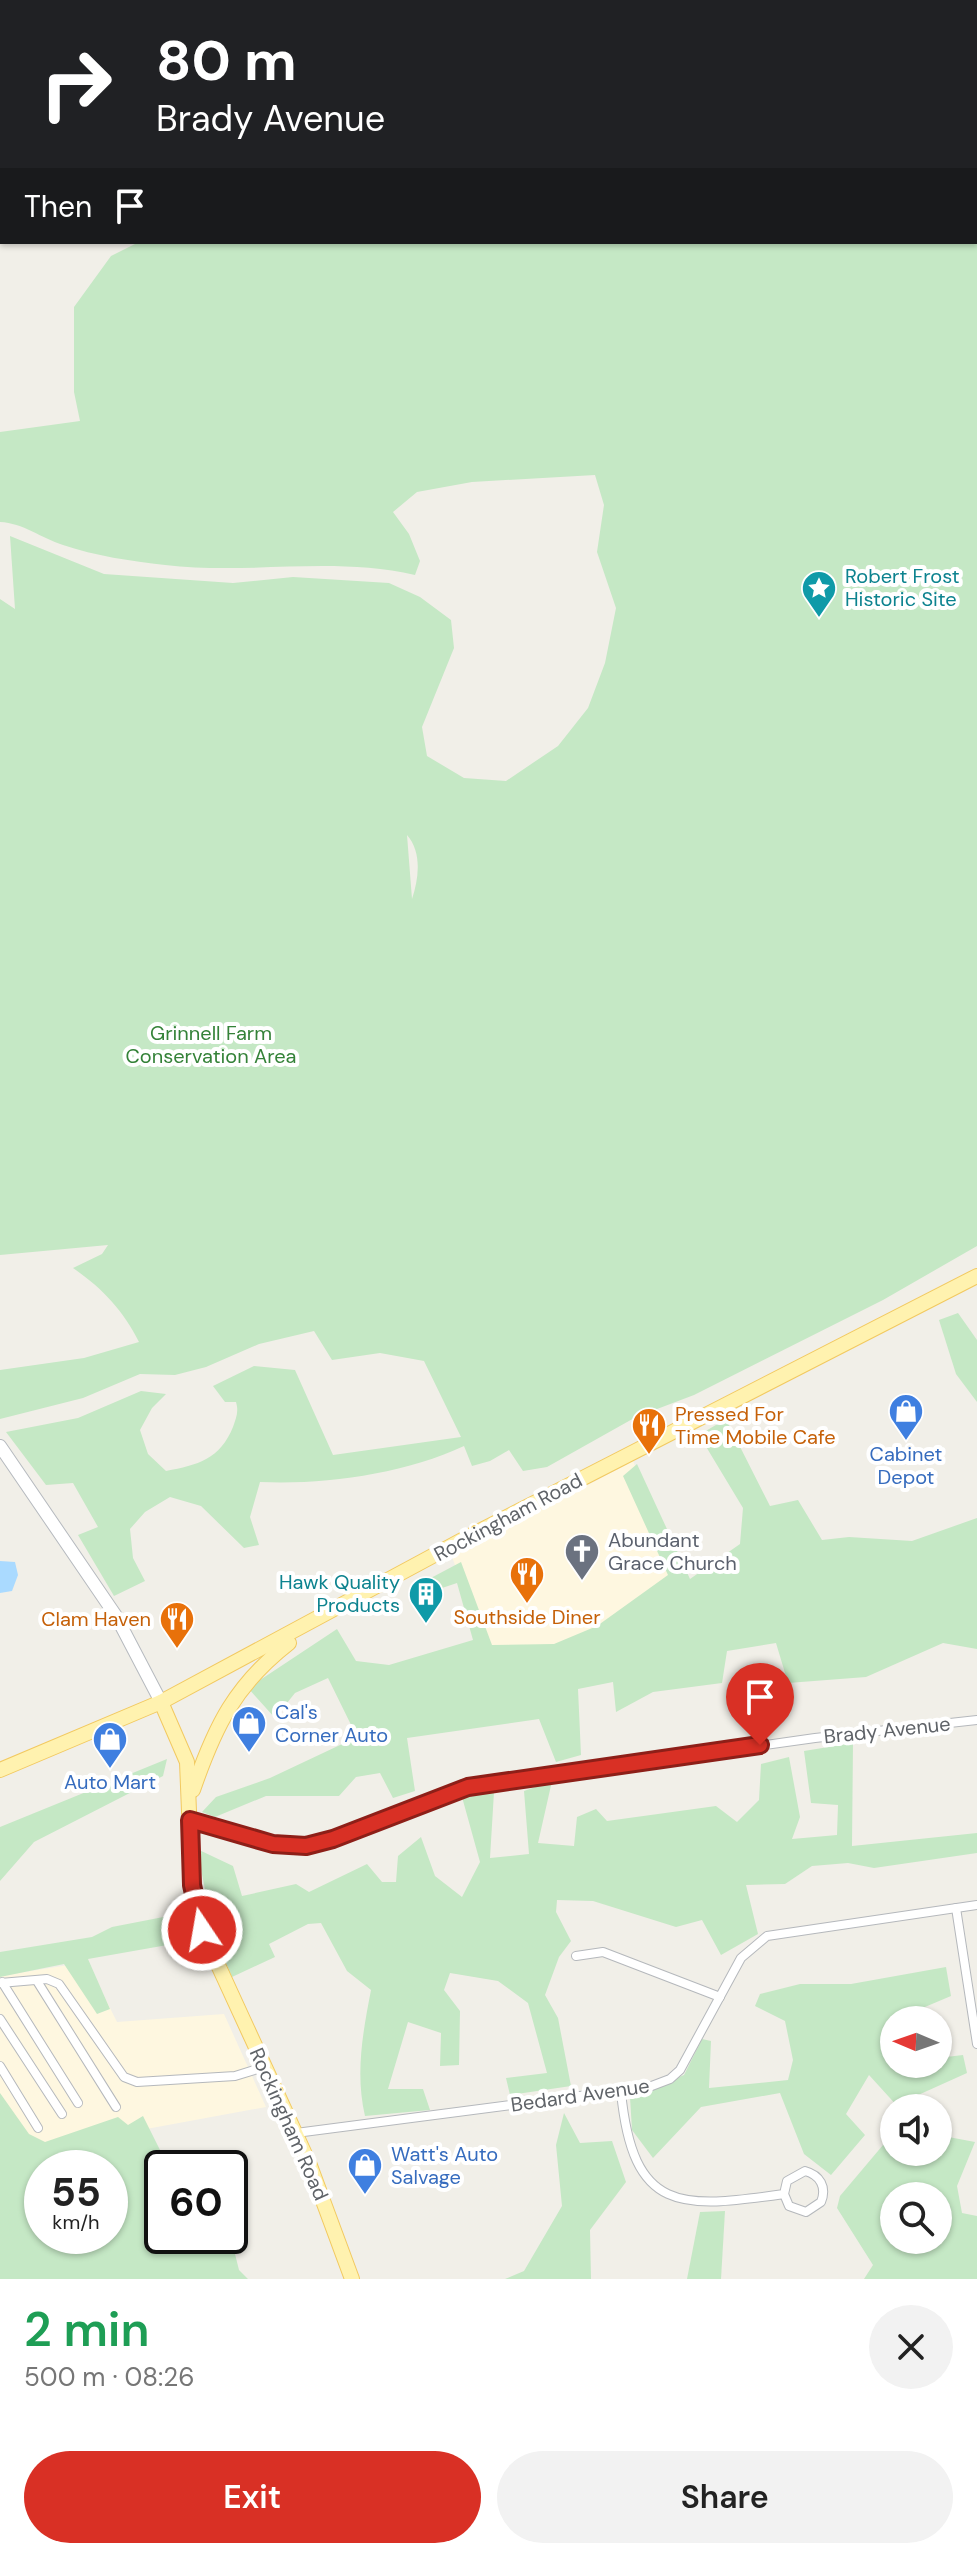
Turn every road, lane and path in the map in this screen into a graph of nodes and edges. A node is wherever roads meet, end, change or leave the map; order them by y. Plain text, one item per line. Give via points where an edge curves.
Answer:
1 (977, 1276) edge
2 (0, 1446) edge
3 (315, 1622) junction
4 (161, 1702) junction
5 (977, 1720) edge
6 (0, 1770) edge
7 (190, 1798) junction
8 (190, 1820) junction
9 (977, 1905) edge
10 (956, 1908) junction
11 (576, 1956) dead end
12 (37, 1981) junction
13 (1, 1983) edge
14 (720, 1997) junction
15 (0, 2019) edge
16 (977, 2044) edge
17 (0, 2066) edge
18 (264, 2067) junction
19 (621, 2092) junction
20 (78, 2103) dead end
21 (116, 2107) dead end
22 (62, 2114) dead end
23 (38, 2128) dead end
24 (296, 2133) junction
25 (784, 2194) junction
26 (352, 2279) edge

1 - 3 main road, Rockingham Road via 464,1539
2 - 4 street via 109,1605
3 - 4 main road, Rockingham Road
3 - 7 main road via 262,1664 239,1690 218,1726
4 - 6 main road
4 - 7 main road, Rockingham Road via 184,1750
5 - 8 street, Brady Avenue via 468,1787 306,1846 273,1844
7 - 8 main road, Rockingham Road
8 - 18 main road, Rockingham Road via 192,1885 202,1930
9 - 10 street, Bedard Avenue
10 - 14 street, Bedard Avenue via 767,1936 741,1958
10 - 16 street
11 - 14 street via 603,1952
12 - 13 street
12 - 18 street via 59,1984 124,2077 137,2082 235,2076
12 - 21 street
13 - 20 street
14 - 19 street, Bedard Avenue via 680,2070 659,2084
15 - 22 street
17 - 23 street
18 - 24 main road, Rockingham Road
19 - 24 street, Bedard Avenue
19 - 25 street via 631,2152 643,2173 666,2192 707,2204
24 - 26 main road, Rockingham Road
25 - 25 street via 789,2206 806,2212 821,2202 824,2189 818,2177 805,2171 787,2181

